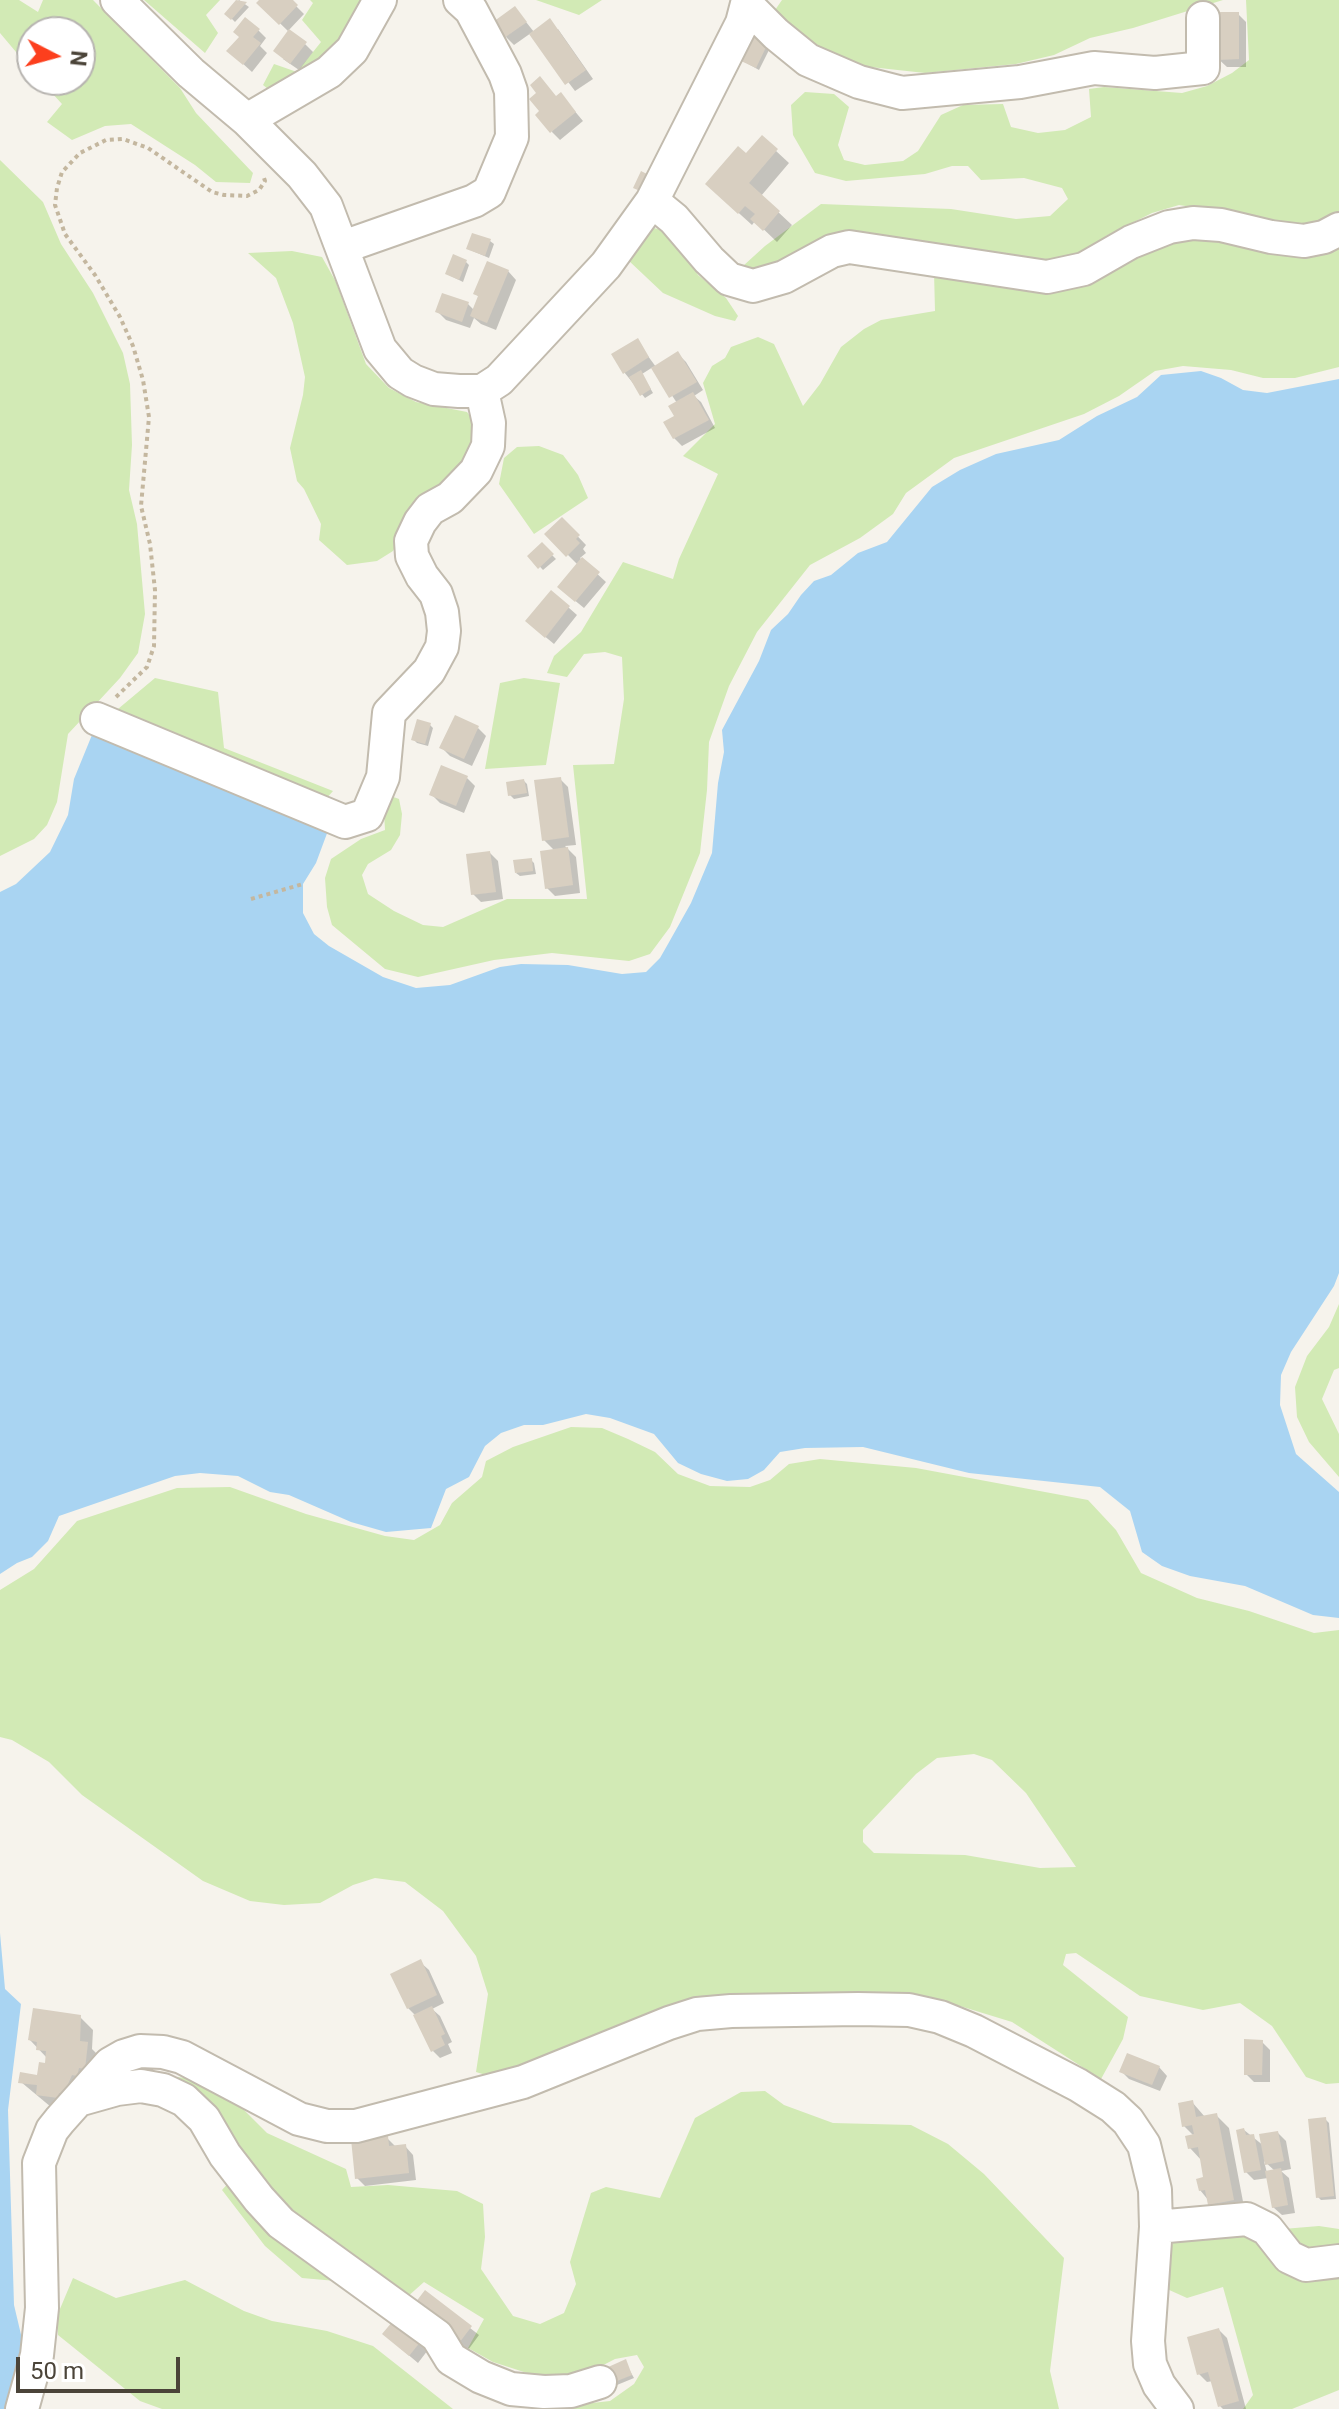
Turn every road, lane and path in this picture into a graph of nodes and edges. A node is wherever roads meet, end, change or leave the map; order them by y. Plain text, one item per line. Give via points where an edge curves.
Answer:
1 (117, 0) edge
2 (380, 0) edge
3 (460, 0) edge
4 (748, 3) edge
5 (1203, 18) dead end
6 (247, 120) junction
7 (261, 168) dead end
8 (652, 201) junction
9 (1339, 229) edge
10 (343, 247) junction
11 (482, 391) junction
12 (97, 719) joint
13 (303, 884) dead end
14 (251, 899) dead end
15 (78, 2100) junction
16 (1156, 2227) junction
17 (1339, 2261) edge
18 (600, 2382) dead end
19 (22, 2409) edge
20 (1177, 2409) edge

1 - 6 street
2 - 6 street via 352,50 329,72
3 - 10 street via 471,10 511,91 512,137 489,192
4 - 5 street via 808,60 902,93 1020,82 1094,68 1155,73 1203,68
4 - 8 street via 708,95
6 - 10 street via 318,195
7 - 12 path via 265,181 259,190 247,196 224,195 148,148 123,139 106,140 80,153 62,172 57,188 55,205 65,234 95,275 133,346 149,417 141,506 155,590 154,646 147,667
8 - 9 street via 729,279 753,286 849,247 1047,277 1084,269 1131,242 1193,223 1304,241
8 - 11 street via 606,265 508,371
10 - 11 street via 380,349 400,373 434,389
11 - 12 street via 488,446 476,471 450,498 430,509 411,541 412,556 442,612 442,647 429,671 389,713 383,777 367,815 345,822
13 - 14 path
15 - 16 street via 124,2056 163,2052 299,2119 356,2126 523,2082 697,2014 909,2010 974,2031 1113,2107 1144,2145 1155,2190
15 - 18 street via 141,2086 184,2100 281,2223 437,2336 451,2359 481,2377 511,2389 544,2392
15 - 19 street via 52,2130 39,2163 42,2308 37,2355
16 - 17 street via 1247,2219 1267,2229 1289,2257 1306,2265
16 - 20 street via 1150,2364

